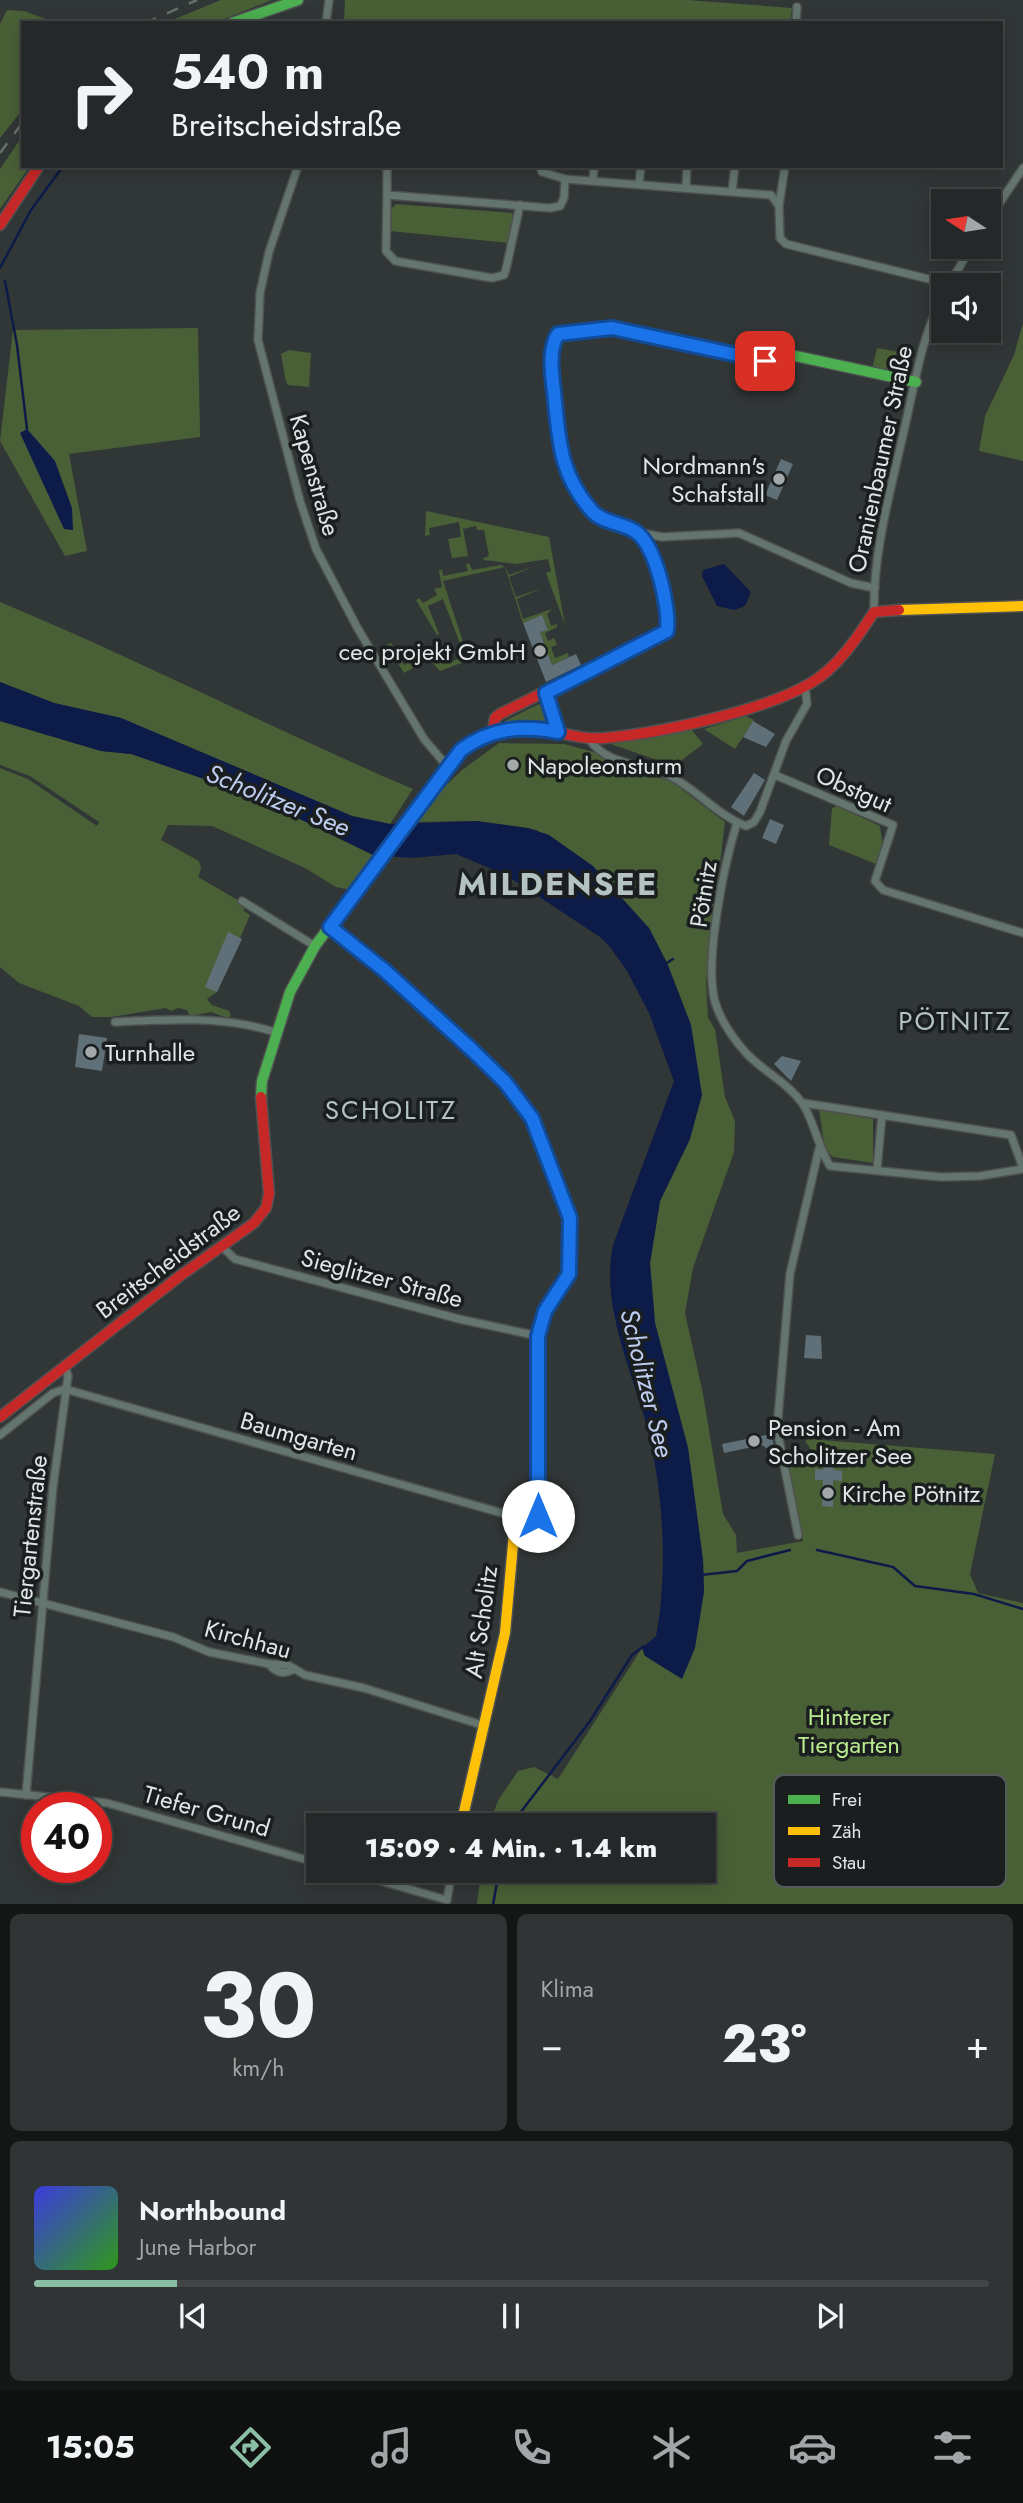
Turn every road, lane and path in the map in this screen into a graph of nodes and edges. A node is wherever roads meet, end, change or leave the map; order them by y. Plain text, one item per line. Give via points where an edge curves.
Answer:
1 (298, 0) edge
2 (328, 0) edge
3 (797, 7) dead end
4 (238, 21) edge
5 (326, 21) edge
6 (796, 21) edge
7 (38, 168) edge
8 (297, 168) edge
9 (387, 168) edge
10 (541, 168) edge
11 (594, 168) edge
12 (641, 168) edge
13 (687, 168) edge
14 (735, 168) edge
15 (785, 168) edge
16 (1023, 168) edge
17 (565, 179) junction
18 (593, 181) junction
19 (639, 184) junction
20 (686, 187) junction
21 (732, 191) junction
22 (387, 195) junction
23 (1001, 201) edge
24 (520, 205) junction
25 (779, 205) junction
26 (0, 225) edge
27 (931, 280) edge
28 (931, 325) edge
29 (916, 382) junction
30 (636, 532) junction
31 (662, 537) junction
32 (651, 552) junction
33 (874, 588) junction
34 (1023, 606) edge
35 (874, 612) junction
36 (806, 685) junction
37 (546, 693) junction
38 (493, 732) junction
39 (558, 732) junction
40 (589, 739) junction
41 (447, 766) junction
42 (775, 775) junction
43 (737, 823) junction
44 (242, 901) dead end
45 (330, 927) junction
46 (1023, 933) edge
47 (315, 946) junction
48 (116, 1022) dead end
49 (275, 1032) junction
50 (803, 1103) junction
51 (882, 1115) junction
52 (819, 1149) junction
53 (1023, 1168) edge
54 (877, 1169) junction
55 (221, 1246) junction
56 (538, 1336) junction
57 (65, 1366) junction
58 (65, 1389) junction
59 (0, 1417) edge
60 (0, 1435) edge
61 (523, 1519) junction
62 (798, 1535) dead end
63 (0, 1592) edge
64 (42, 1604) junction
65 (485, 1726) junction
66 (0, 1792) edge
67 (26, 1792) edge
68 (21, 1794) edge
69 (112, 1804) edge
70 (464, 1813) edge
71 (306, 1860) edge
72 (388, 1883) edge
73 (450, 1883) edge

1 - 4 street
2 - 5 street
3 - 6 street
7 - 26 street
8 - 41 street, Kapenstraße via 266,266 258,340 316,549 424,739
9 - 22 street
10 - 17 street
11 - 18 street
12 - 19 street
13 - 20 street
14 - 21 street
15 - 25 street
16 - 23 street
17 - 18 street
17 - 24 street via 560,206
18 - 19 street
19 - 20 street
20 - 21 street
21 - 25 street via 771,195
22 - 24 street
22 - 24 street via 389,257 492,278 504,275
25 - 27 street via 780,238 786,244
28 - 29 street, Oranienbaumer Straße
29 - 30 street via 791,355 779,363 765,361 612,328 558,334 551,369 562,461 594,514
29 - 33 street, Oranienbaumer Straße
30 - 31 street
30 - 32 street
31 - 32 street
31 - 33 street via 739,533 851,583
32 - 37 street via 669,617 667,631
33 - 35 street, Oranienbaumer Straße
34 - 35 street via 910,607
35 - 36 street via 849,649
36 - 40 street via 746,709 688,724
36 - 42 street via 807,704 786,741
37 - 38 street via 500,714
37 - 39 street
38 - 39 street via 524,728
38 - 41 street, Breitscheidstraße via 474,740
39 - 40 street
40 - 43 street via 606,754 670,775
41 - 45 street, Breitscheidstraße
42 - 43 street via 754,822 746,826
42 - 46 street, Obstgut via 893,825 875,881 883,890
43 - 50 street, Pötnitz via 720,908 713,994 723,1021 747,1053
44 - 47 street
45 - 47 street, Breitscheidstraße
45 - 56 street, Alt Scholitz via 470,1048 505,1082 532,1118 570,1218 569,1274 545,1311
47 - 49 street, Breitscheidstraße via 299,971
48 - 49 street via 226,1022
49 - 55 street, Breitscheidstraße via 261,1092 268,1201 254,1223
50 - 51 street
50 - 52 street, Pötnitz
51 - 53 street via 1011,1135
51 - 54 street
52 - 54 street via 831,1166
52 - 62 street via 790,1274 777,1429
53 - 54 street via 941,1177
55 - 56 street, Sieglitzer Straße via 235,1259
55 - 57 street, Breitscheidstraße
56 - 61 street, Alt Scholitz via 538,1516
57 - 58 street, Tiergartenstraße
57 - 59 street, Breitscheidstraße
58 - 60 street
58 - 61 street, Baumgarten
58 - 64 street, Tiergartenstraße
61 - 65 street, Alt Scholitz via 514,1533 505,1633
63 - 64 street, Kirchhau
64 - 65 street, Kirchhau via 173,1637 209,1653 288,1665 292,1670
64 - 67 street, Tiergartenstraße
65 - 70 street, Alt Scholitz
66 - 68 street, Tiefer Grund
69 - 71 street, Tiefer Grund
72 - 73 street via 447,1900

